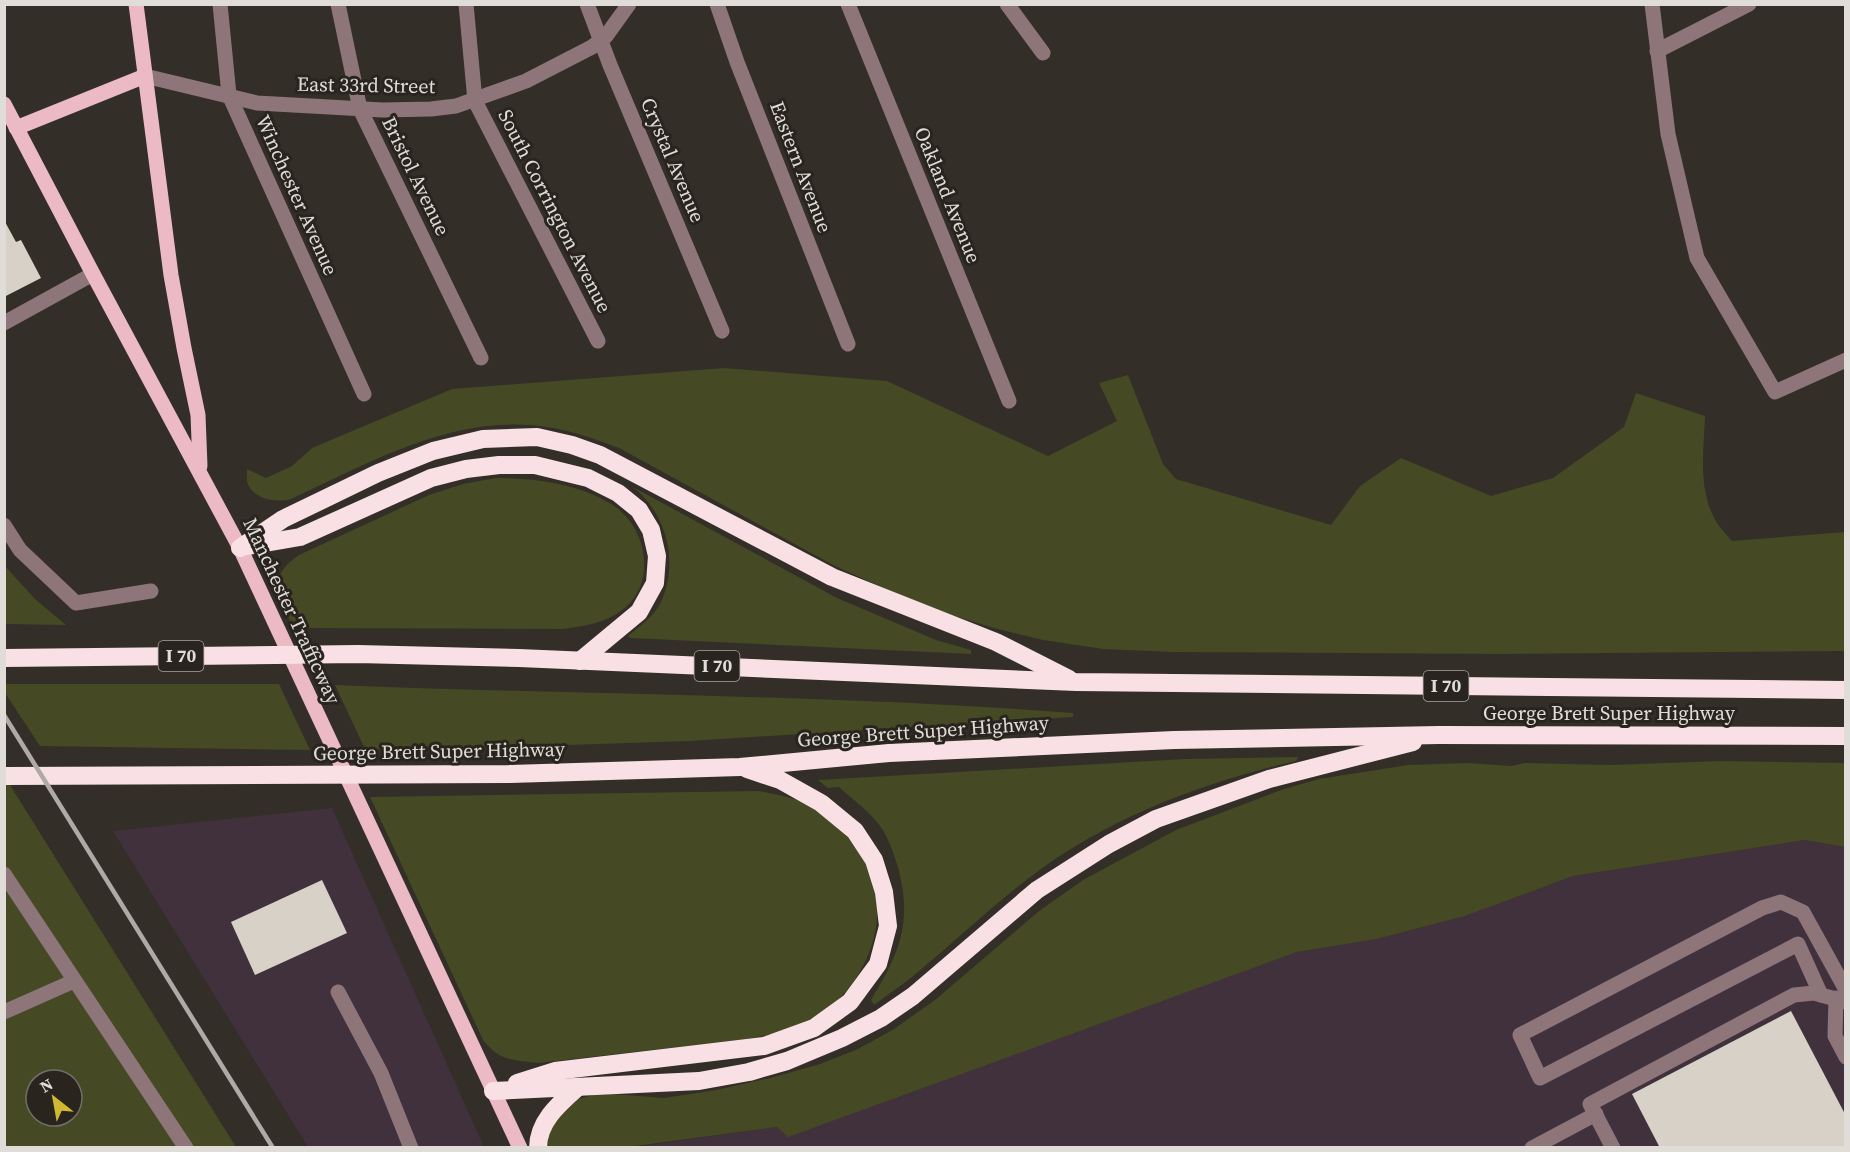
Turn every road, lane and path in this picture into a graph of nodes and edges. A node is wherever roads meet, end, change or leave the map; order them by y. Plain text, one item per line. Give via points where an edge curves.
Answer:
1 (136, 4) edge
2 (220, 4) edge
3 (338, 4) edge
4 (466, 4) edge
5 (587, 4) edge
6 (629, 4) edge
7 (717, 4) edge
8 (848, 4) edge
9 (1007, 4) edge
10 (1652, 4) edge
11 (1749, 4) edge
12 (601, 40) junction
13 (1657, 51) junction
14 (1043, 53) dead end
15 (145, 76) junction
16 (229, 95) junction
17 (475, 101) junction
18 (4, 104) edge
19 (360, 109) junction
20 (16, 128) junction
21 (93, 274) junction
22 (4, 323) edge
23 (722, 332) dead end
24 (598, 341) dead end
25 (848, 344) dead end
26 (481, 357) dead end
27 (1845, 360) edge
28 (364, 394) dead end
29 (1009, 401) dead end
30 (200, 469) junction
31 (4, 525) edge
32 (240, 548) junction
33 (151, 591) dead end
34 (4, 658) edge
35 (580, 662) junction
36 (1076, 682) junction
37 (1845, 682) edge
38 (1815, 690) junction
39 (1845, 690) edge
40 (1439, 735) junction
41 (1845, 736) edge
42 (740, 767) junction
43 (4, 777) edge
44 (4, 874) edge
45 (1817, 936) junction
46 (1798, 944) junction
47 (74, 981) junction
48 (338, 992) dead end
49 (1837, 996) edge
50 (4, 1012) edge
51 (1845, 1057) edge
52 (578, 1086) junction
53 (493, 1091) junction
54 (1596, 1114) junction
55 (186, 1148) edge
56 (411, 1148) edge
57 (520, 1148) edge
58 (538, 1148) edge
59 (1532, 1148) edge
60 (1613, 1148) edge

1 - 15 main road
2 - 16 street, Winchester Avenue
3 - 19 street, Bristol Avenue
4 - 17 street
5 - 12 street, Crystal Avenue
6 - 12 street, East 33rd Street
7 - 25 street, Eastern Avenue via 736,62
8 - 29 street, Oakland Avenue
9 - 14 street
10 - 13 street
11 - 13 street
12 - 17 street, East 33rd Street via 569,61
12 - 23 street, Crystal Avenue
13 - 27 street via 1668,134 1698,258 1775,392
15 - 16 street, East 33rd Street
15 - 20 main road
15 - 30 main road via 171,275 198,415
16 - 19 street, East 33rd Street via 256,103
16 - 28 street, Winchester Avenue
17 - 19 street, East 33rd Street via 431,110
17 - 24 street, South Corrington Avenue
18 - 20 main road, Manchester Trafficway
19 - 26 street, Bristol Avenue
20 - 21 main road, Manchester Trafficway
21 - 22 street
21 - 30 main road, Manchester Trafficway
30 - 32 main road, Manchester Trafficway
31 - 33 street via 20,550 76,603
32 - 35 highway via 300,537 431,478 466,469 535,465 588,478 618,493 639,510 651,530 657,556 655,584 639,612
32 - 36 highway via 283,519 433,451 483,439 537,437 600,455 832,577 996,642
32 - 53 main road, Manchester Trafficway
34 - 35 highway, George Brett Super Highway / I 70 via 358,654
35 - 36 highway, George Brett Super Highway / I 70
36 - 38 highway, George Brett Super Highway / I 70
37 - 38 highway
38 - 39 highway, George Brett Super Highway / I 70
40 - 41 highway, George Brett Super Highway
40 - 42 highway, George Brett Super Highway via 1174,740 889,753
40 - 52 highway via 1269,779 1156,819 1037,890 913,996 881,1018 787,1061 699,1081
42 - 43 highway, George Brett Super Highway via 510,774
42 - 53 highway via 780,780 820,803 855,831 874,860 884,892 888,926 878,964 850,1002 814,1028 764,1046 555,1071
44 - 47 street
45 - 46 street
45 - 46 street via 1803,912 1781,902 1762,908 1520,1035 1540,1078
45 - 49 street
46 - 49 street
47 - 50 street
47 - 55 street
48 - 56 street via 381,1073
49 - 51 street via 1835,1036
49 - 54 street via 1794,995 1590,1104
52 - 53 highway
52 - 58 highway via 554,1108 538,1138
53 - 57 main road, Manchester Trafficway
54 - 59 street
54 - 60 street

